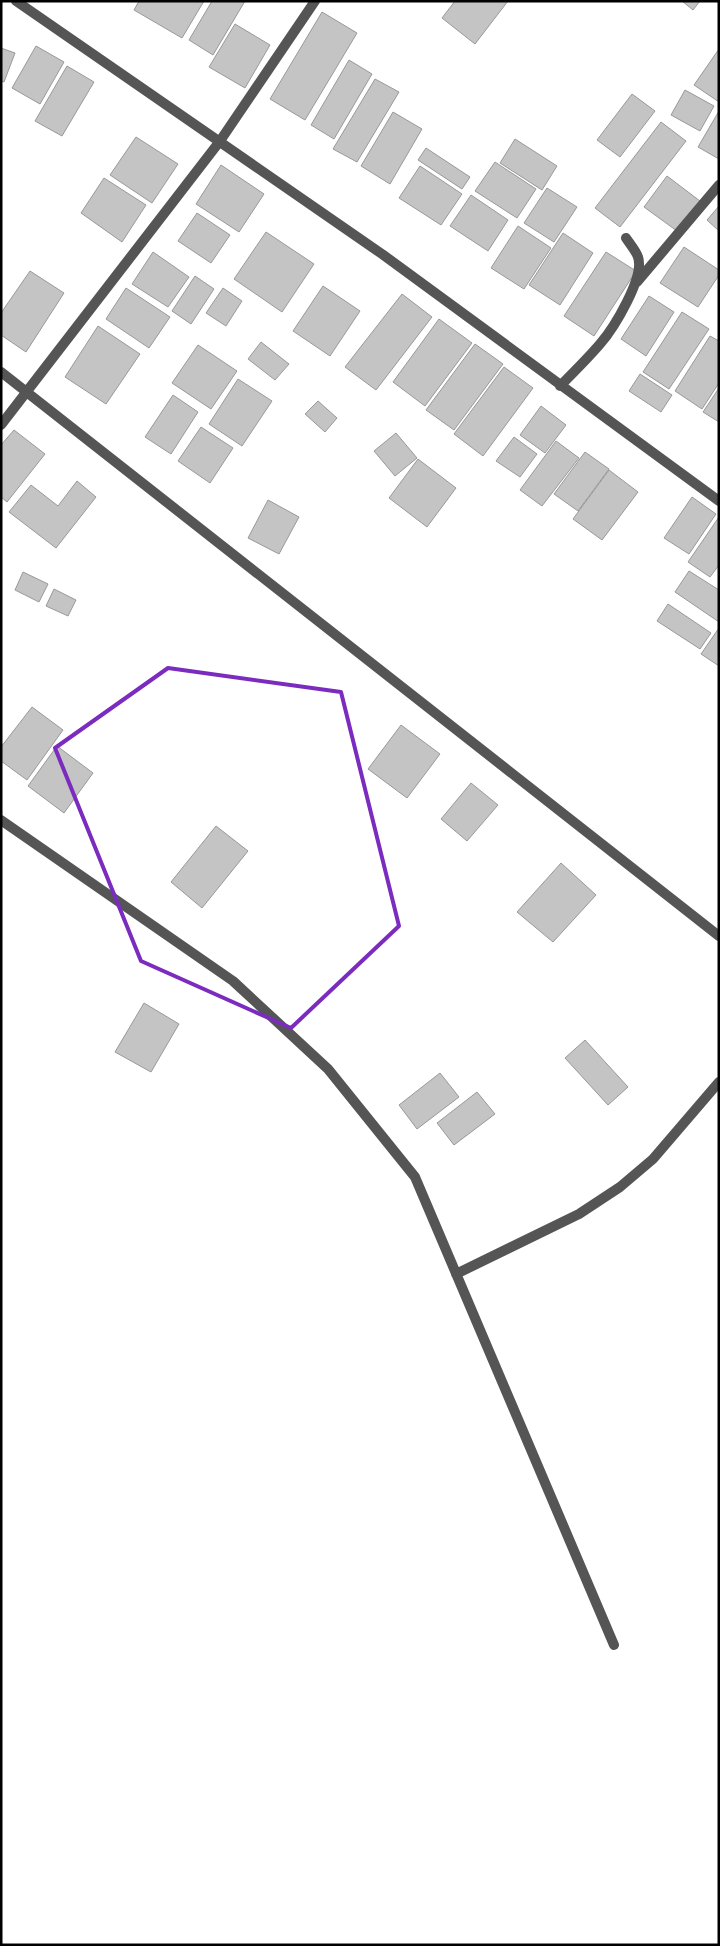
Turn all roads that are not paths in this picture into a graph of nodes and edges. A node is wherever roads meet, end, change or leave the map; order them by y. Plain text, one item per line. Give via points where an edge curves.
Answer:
1 (16, 1) edge
2 (315, 1) edge
3 (220, 141) junction
4 (719, 185) edge
5 (626, 238) dead end
6 (634, 285) junction
7 (1, 372) edge
8 (560, 386) junction
9 (27, 391) junction
10 (1, 425) edge
11 (719, 501) edge
12 (1, 820) edge
13 (719, 936) edge
14 (719, 1082) edge
15 (456, 1274) junction
16 (614, 1645) dead end

1 - 3 street
2 - 3 street
3 - 8 street via 382,254
3 - 9 street
4 - 6 street
5 - 6 street via 638,257 640,268
6 - 8 street via 602,342
7 - 9 street
8 - 11 street
9 - 10 street
9 - 13 street
12 - 15 street via 233,981 328,1069 415,1177
14 - 15 street via 653,1159 620,1187 579,1214
15 - 16 street

